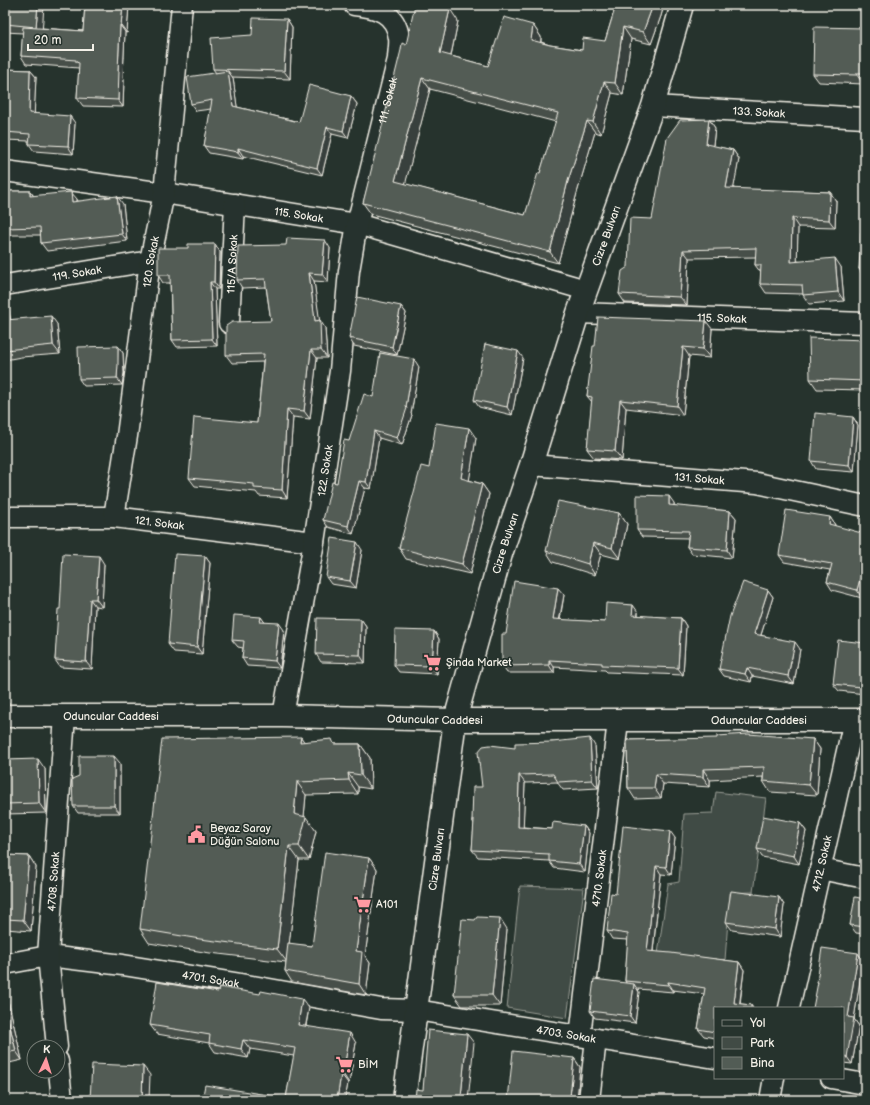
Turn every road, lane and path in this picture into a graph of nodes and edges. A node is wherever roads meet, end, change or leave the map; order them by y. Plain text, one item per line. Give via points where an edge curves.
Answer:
1 (182, 5) edge
2 (354, 5) edge
3 (682, 5) edge
4 (392, 10) edge
5 (653, 106) junction
6 (865, 118) edge
7 (5, 172) edge
8 (164, 193) junction
9 (235, 204) junction
10 (357, 224) junction
11 (150, 261) junction
12 (5, 285) edge
13 (586, 290) junction
14 (578, 313) junction
15 (229, 323) edge
16 (865, 323) edge
17 (531, 465) junction
18 (865, 506) edge
19 (5, 517) edge
20 (114, 517) junction
21 (314, 542) junction
22 (5, 716) edge
23 (65, 716) junction
24 (283, 716) junction
25 (455, 720) junction
26 (860, 720) edge
27 (618, 721) junction
28 (820, 869) junction
29 (865, 878) edge
30 (48, 956) junction
31 (5, 964) edge
32 (789, 1007) edge
33 (416, 1010) junction
34 (588, 1038) junction
35 (56, 1039) edge
36 (714, 1058) edge
37 (60, 1079) edge
38 (774, 1079) edge
39 (838, 1079) edge
40 (865, 1084) edge
41 (62, 1100) edge
42 (404, 1100) edge
43 (590, 1100) edge
44 (770, 1100) edge

1 - 8 street, 120. Sokak
2 - 4 street, 111. Sokak
3 - 5 main road, Cizre Bulvarı
4 - 10 street, 111. Sokak via 399,38 398,59
5 - 6 street, 133. Sokak
5 - 13 main road, Cizre Bulvarı
7 - 8 street, 115. Sokak
8 - 9 street, 115. Sokak
8 - 11 street, 120. Sokak
9 - 10 street, 115. Sokak
9 - 15 street, 115/A Sokak
10 - 13 street, 115. Sokak
10 - 21 street, 122. Sokak via 349,271 340,372
11 - 12 street, 119. Sokak
11 - 20 street, 120. Sokak
13 - 14 main road, Cizre Bulvarı
14 - 16 street, 115. Sokak
14 - 17 main road, Cizre Bulvarı
17 - 18 street, 131. Sokak via 757,483
17 - 25 main road, Cizre Bulvarı via 501,554
19 - 20 street, 121. Sokak
20 - 21 street, 121. Sokak
21 - 24 street, 122. Sokak
22 - 23 main road, Oduncular Caddesi
23 - 24 main road, Oduncular Caddesi
23 - 30 street, 4708. Sokak
24 - 25 main road, Oduncular Caddesi
25 - 27 main road, Oduncular Caddesi
25 - 33 main road, Cizre Bulvarı
26 - 27 main road, Oduncular Caddesi
26 - 28 street, 4712. Sokak
27 - 34 street, 4710. Sokak
28 - 29 street
28 - 32 street, 4712. Sokak
30 - 31 street, 4701. Sokak
30 - 33 street, 4701. Sokak via 123,965 381,1009
30 - 35 street, 4708. Sokak
33 - 34 street, 4703. Sokak
33 - 42 main road, Cizre Bulvarı
34 - 36 street, 4703. Sokak
34 - 43 street, 4710. Sokak
37 - 41 street
38 - 44 street
39 - 40 street

